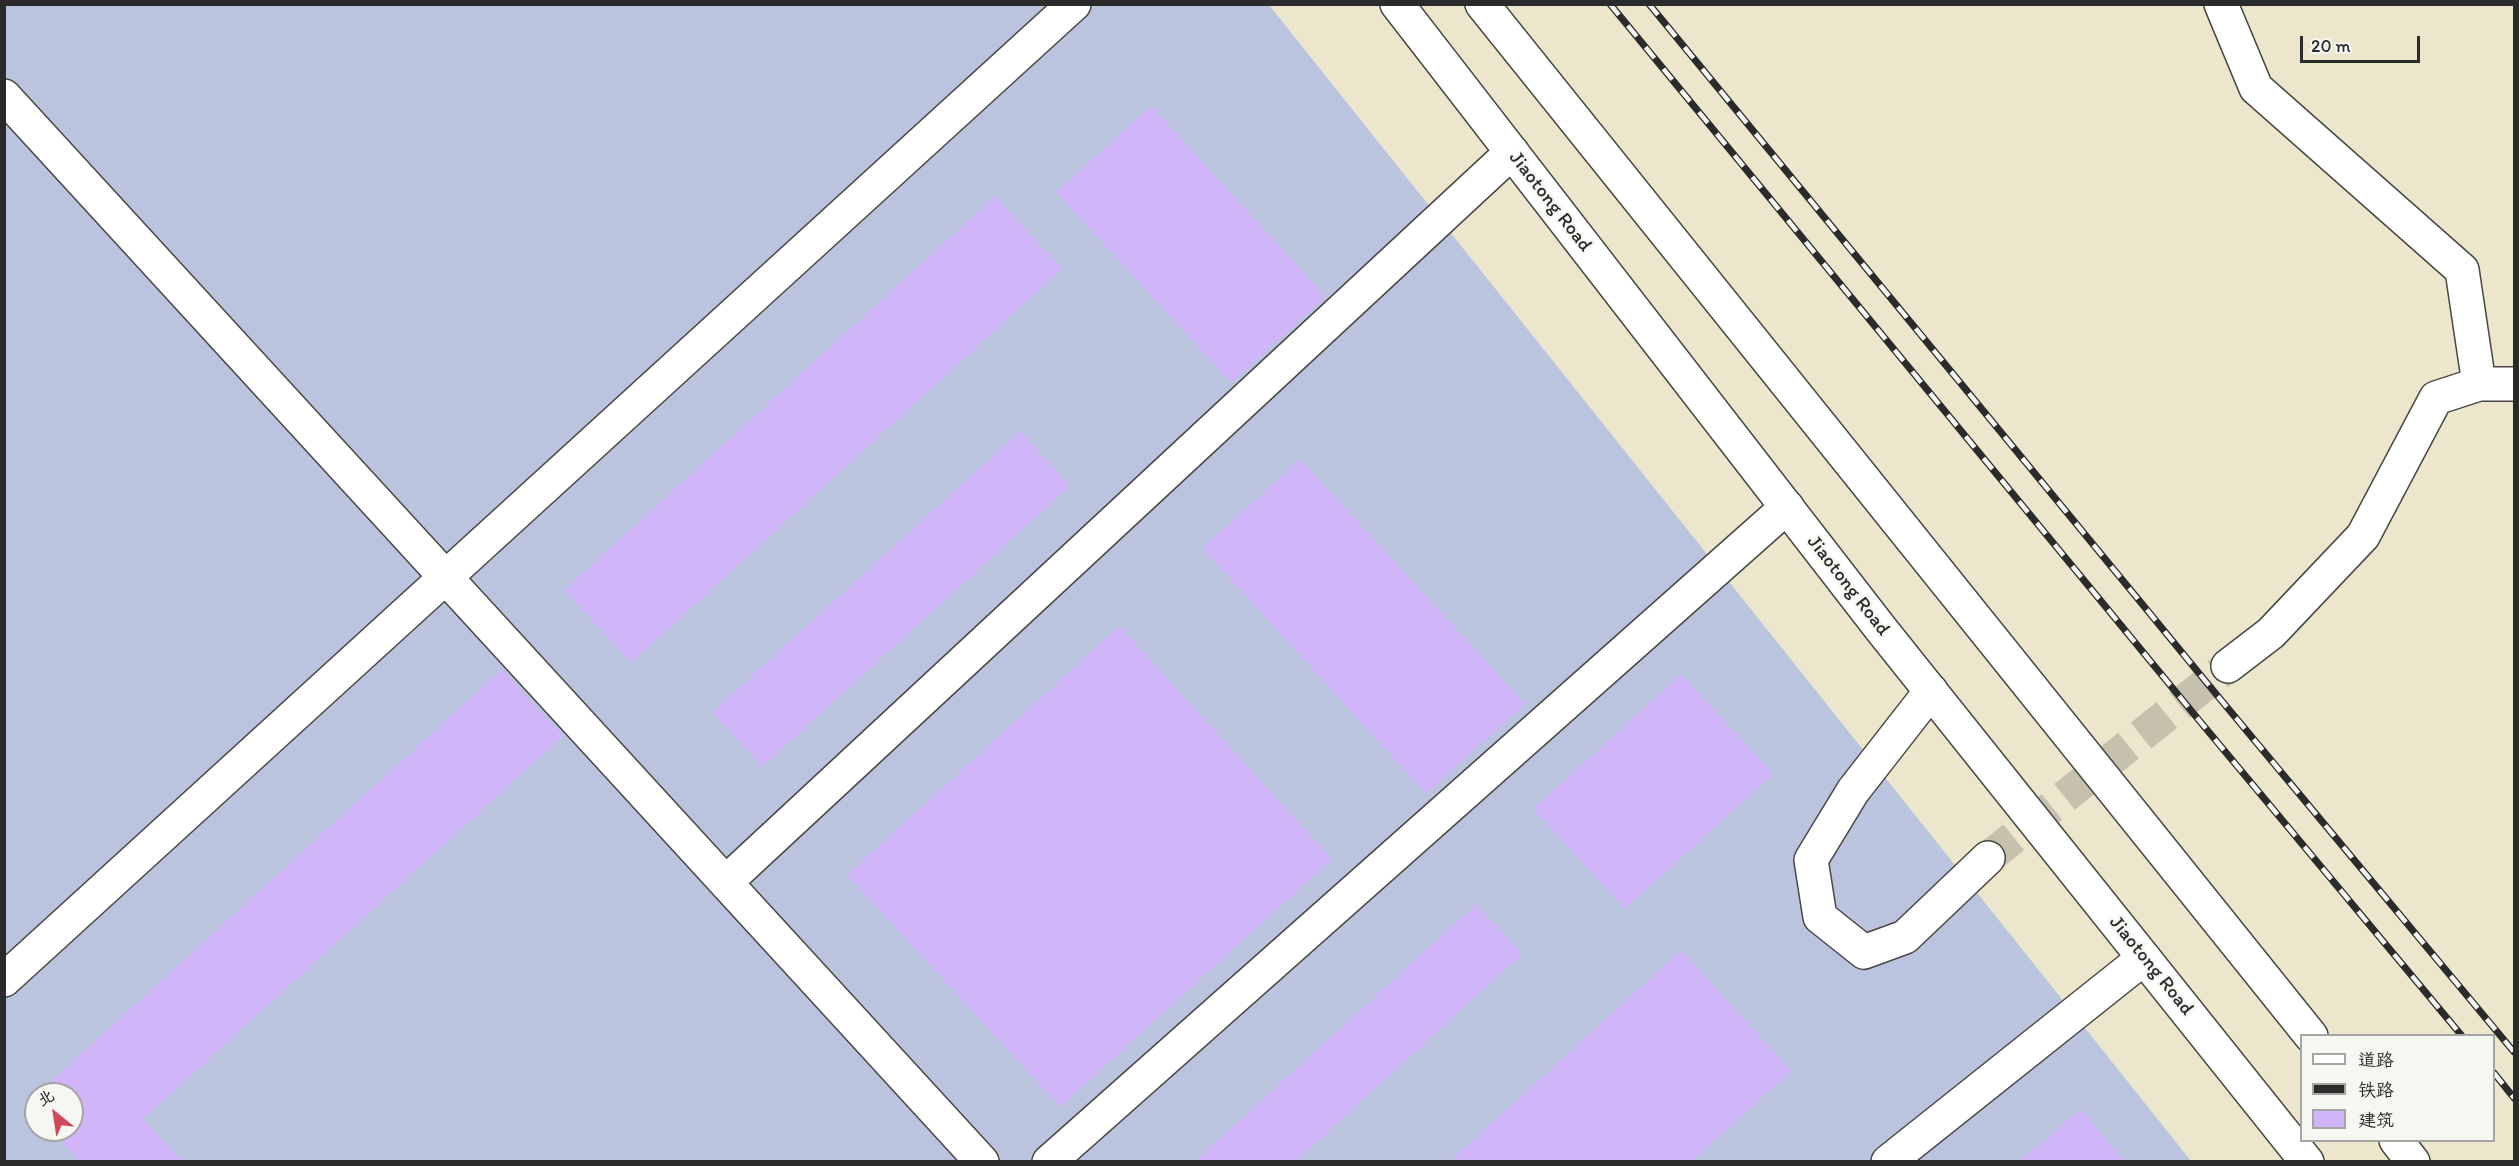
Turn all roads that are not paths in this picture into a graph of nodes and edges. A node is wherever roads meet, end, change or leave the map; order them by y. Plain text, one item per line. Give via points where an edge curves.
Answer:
1 (1074, 4) edge
2 (1397, 4) edge
3 (2222, 4) edge
4 (1486, 9) edge
5 (4, 96) edge
6 (1512, 153) junction
7 (2479, 384) junction
8 (2514, 384) edge
9 (1787, 507) junction
10 (446, 577) junction
11 (2228, 666) tunnel mouth
12 (1931, 691) junction
13 (1988, 858) tunnel mouth
14 (726, 882) junction
15 (2144, 958) junction
16 (4, 980) edge
17 (2310, 1034) edge
18 (2398, 1142) edge
19 (982, 1161) edge
20 (1049, 1161) edge
21 (1888, 1161) edge
22 (2307, 1161) edge
23 (2412, 1161) edge

1 - 10 street
2 - 6 street, Jiaotong Road
3 - 7 street via 2256,88 2462,270
4 - 17 street
5 - 10 street
6 - 9 street, Jiaotong Road
6 - 14 street
7 - 8 street
7 - 11 street via 2436,398 2363,536 2271,633
9 - 12 street, Jiaotong Road
9 - 20 street
10 - 14 street
10 - 16 street
12 - 13 street via 1853,791 1811,860 1820,917 1864,952 1905,937
12 - 15 street, Jiaotong Road
14 - 19 street
15 - 21 street
15 - 22 street, Jiaotong Road
18 - 23 street

